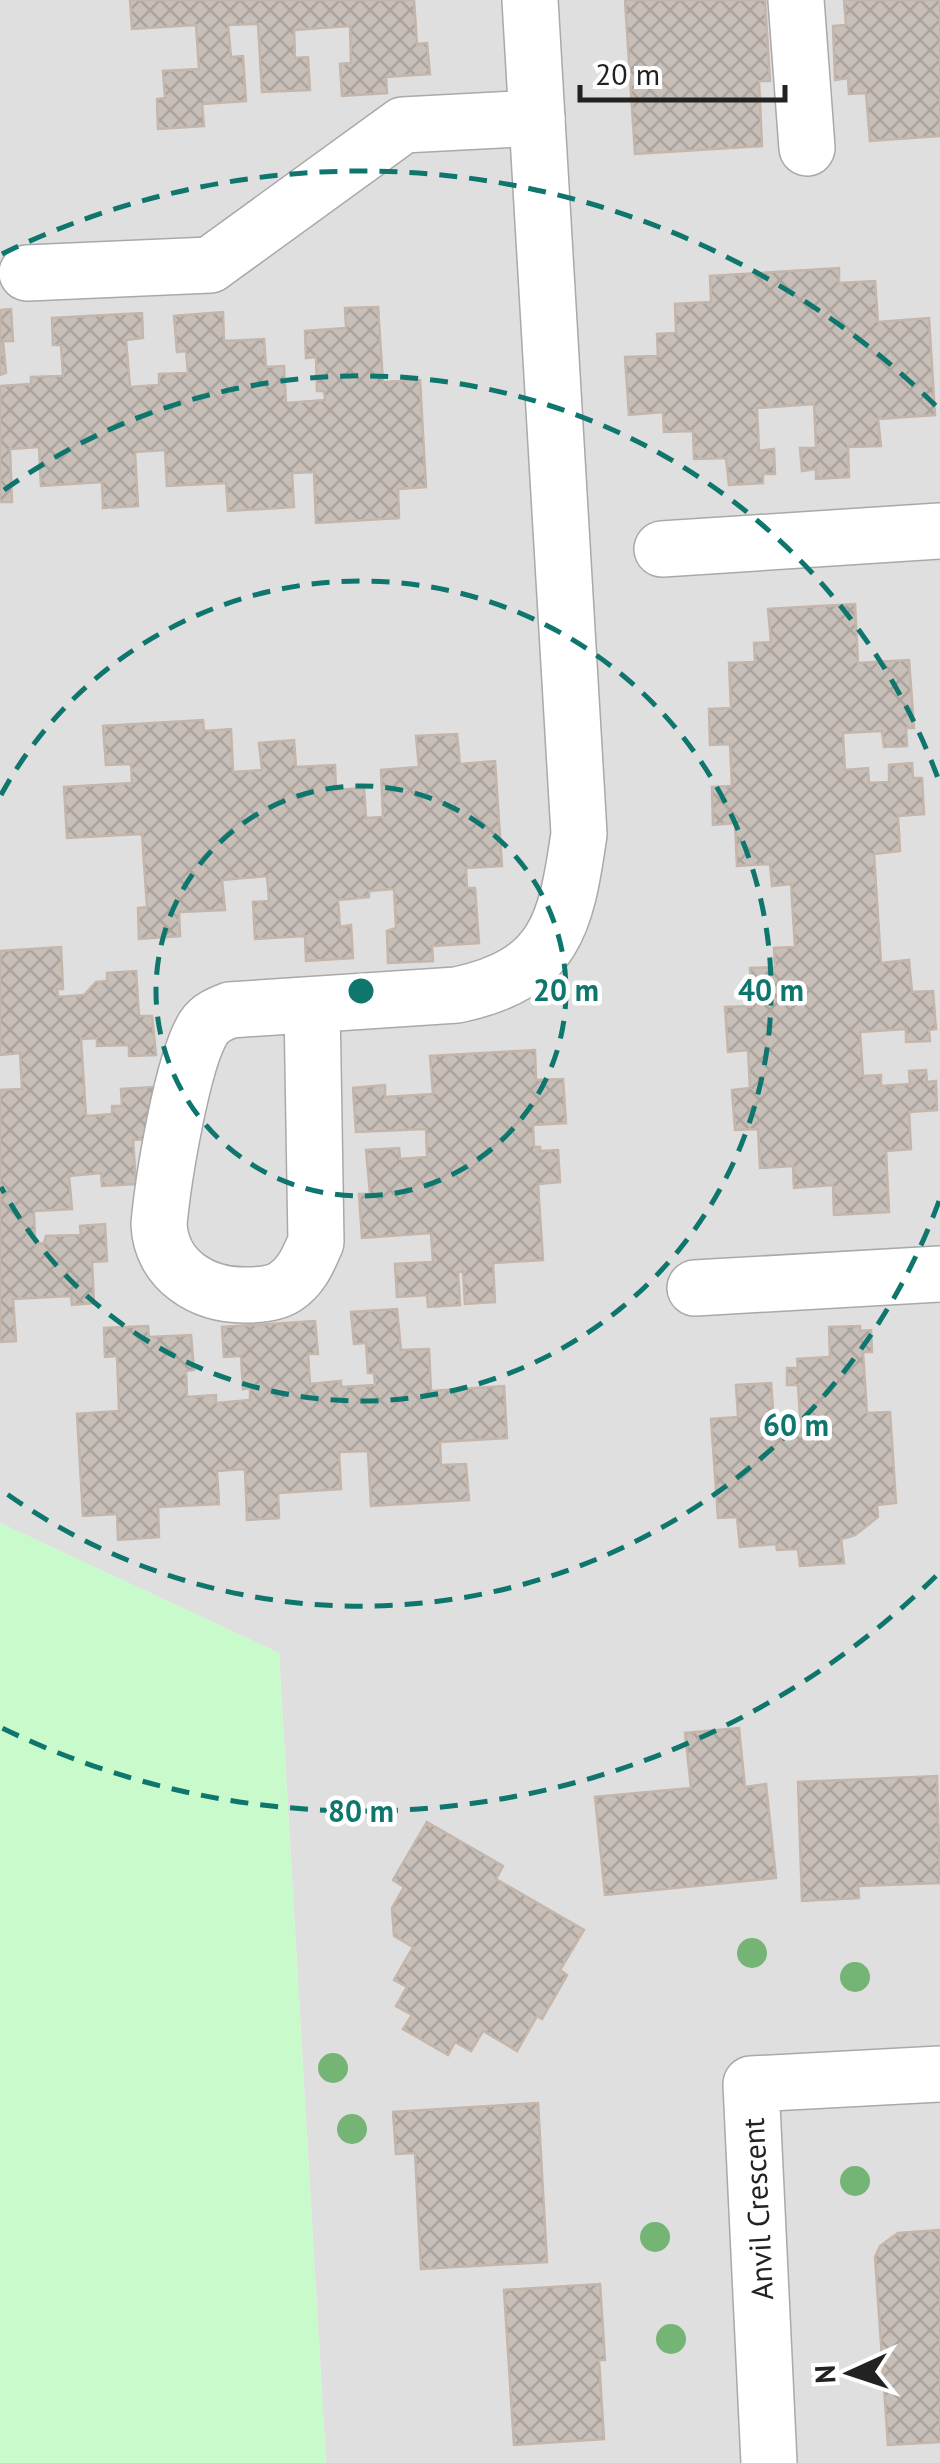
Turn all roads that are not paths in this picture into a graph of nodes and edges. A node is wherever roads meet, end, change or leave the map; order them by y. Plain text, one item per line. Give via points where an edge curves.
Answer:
1 (530, 0) edge
2 (796, 0) edge
3 (537, 118) junction
4 (807, 148) dead end
5 (27, 273) dead end
6 (940, 530) edge
7 (662, 548) dead end
8 (312, 1005) junction
9 (940, 1274) edge
10 (696, 1288) dead end
11 (940, 2074) edge
12 (769, 2463) edge

1 - 3 street
2 - 4 street
3 - 5 street via 403,125 210,265
3 - 8 street via 579,834 572,885 559,926 522,974 458,995
6 - 7 street
8 - 8 street via 230,1010 204,1026 193,1052 159,1224 169,1259 206,1290 232,1296 282,1289 302,1272 316,1242
9 - 10 street
11 - 12 street, Anvil Crescent via 751,2084

